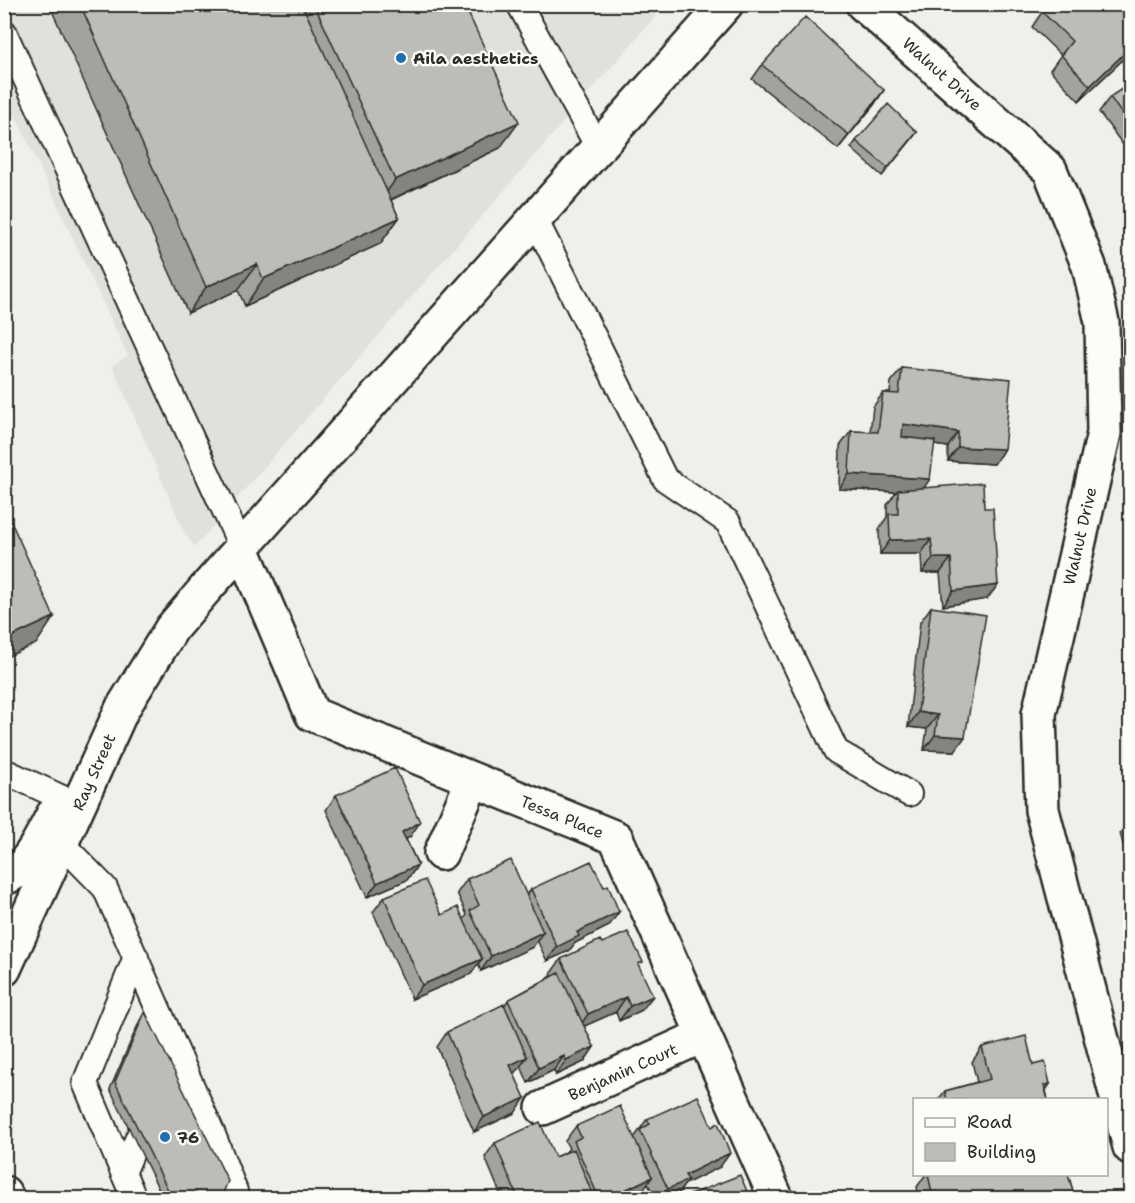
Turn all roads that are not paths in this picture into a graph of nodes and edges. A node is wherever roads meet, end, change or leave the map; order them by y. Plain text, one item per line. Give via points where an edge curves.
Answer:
1 (726, 4) edge
2 (863, 4) edge
3 (530, 11) edge
4 (4, 32) edge
5 (599, 150) junction
6 (535, 219) junction
7 (242, 546) junction
8 (114, 728) junction
9 (4, 771) edge
10 (472, 782) junction
11 (909, 794) dead end
12 (62, 798) junction
13 (62, 844) junction
14 (441, 853) dead end
15 (4, 878) edge
16 (136, 957) junction
17 (4, 969) edge
18 (702, 1036) junction
19 (177, 1049) junction
20 (543, 1108) dead end
21 (207, 1120) junction
22 (1131, 1147) edge
23 (194, 1149) edge
24 (123, 1173) junction
25 (4, 1192) edge
26 (7, 1198) edge
27 (134, 1198) edge
28 (235, 1198) edge
29 (776, 1198) edge

1 - 5 street, Ray Street
2 - 22 street, Walnut Drive via 1050,170 1089,266 1102,322 1104,433 1039,714 1042,810
3 - 5 lane
4 - 7 lane
5 - 6 street, Ray Street
6 - 7 street, Ray Street
6 - 11 lane via 665,479 728,522 836,751
7 - 8 street, Ray Street via 172,628
7 - 10 street, Tessa Place via 312,714
8 - 12 street via 83,752
8 - 13 street, Ray Street
9 - 12 lane
10 - 14 street
10 - 18 street, Tessa Place via 616,838
12 - 15 street via 33,853
13 - 16 lane via 105,888
13 - 17 street, Ray Street
16 - 19 lane
16 - 24 lane via 85,1083
18 - 20 street, Benjamin Court
18 - 29 street, Tessa Place
19 - 21 lane
19 - 24 lane
21 - 23 lane
21 - 28 lane
24 - 27 lane
25 - 26 street

